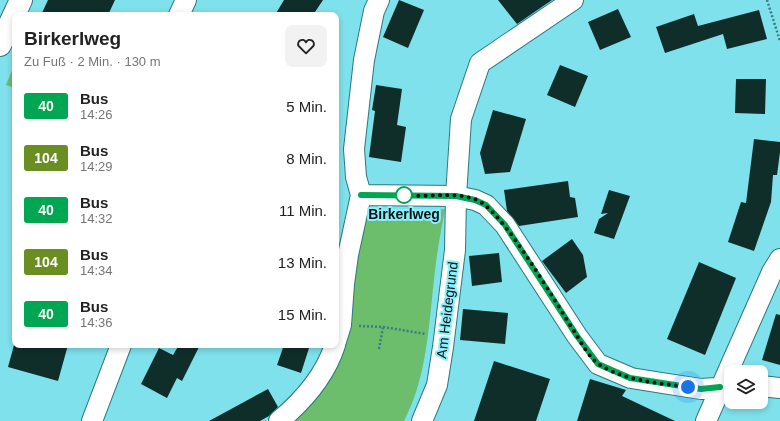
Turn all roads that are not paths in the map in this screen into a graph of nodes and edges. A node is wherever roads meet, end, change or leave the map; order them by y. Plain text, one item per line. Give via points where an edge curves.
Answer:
1 (186, 0) edge
2 (379, 0) edge
3 (573, 0) edge
4 (181, 12) edge
5 (12, 19) edge
6 (0, 46) edge
7 (361, 195) junction
8 (456, 196) junction
9 (780, 259) edge
10 (339, 325) edge
11 (120, 348) edge
12 (333, 348) edge
13 (734, 365) edge
14 (724, 387) edge
15 (768, 387) edge
16 (780, 388) edge
17 (724, 389) edge
18 (92, 421) edge
19 (279, 421) edge
20 (422, 421) edge
21 (706, 421) edge

1 - 4 street
2 - 7 street via 374,11 364,60 354,148 356,177
3 - 8 street via 480,63 461,119
5 - 6 street
7 - 8 street
7 - 10 street
8 - 14 street via 486,205 501,220 598,364 630,378 701,389
8 - 20 street, Am Heidegrund via 455,250 437,385
9 - 13 street via 772,272
11 - 18 street
12 - 19 street via 314,386 300,403
15 - 16 street
17 - 21 street

